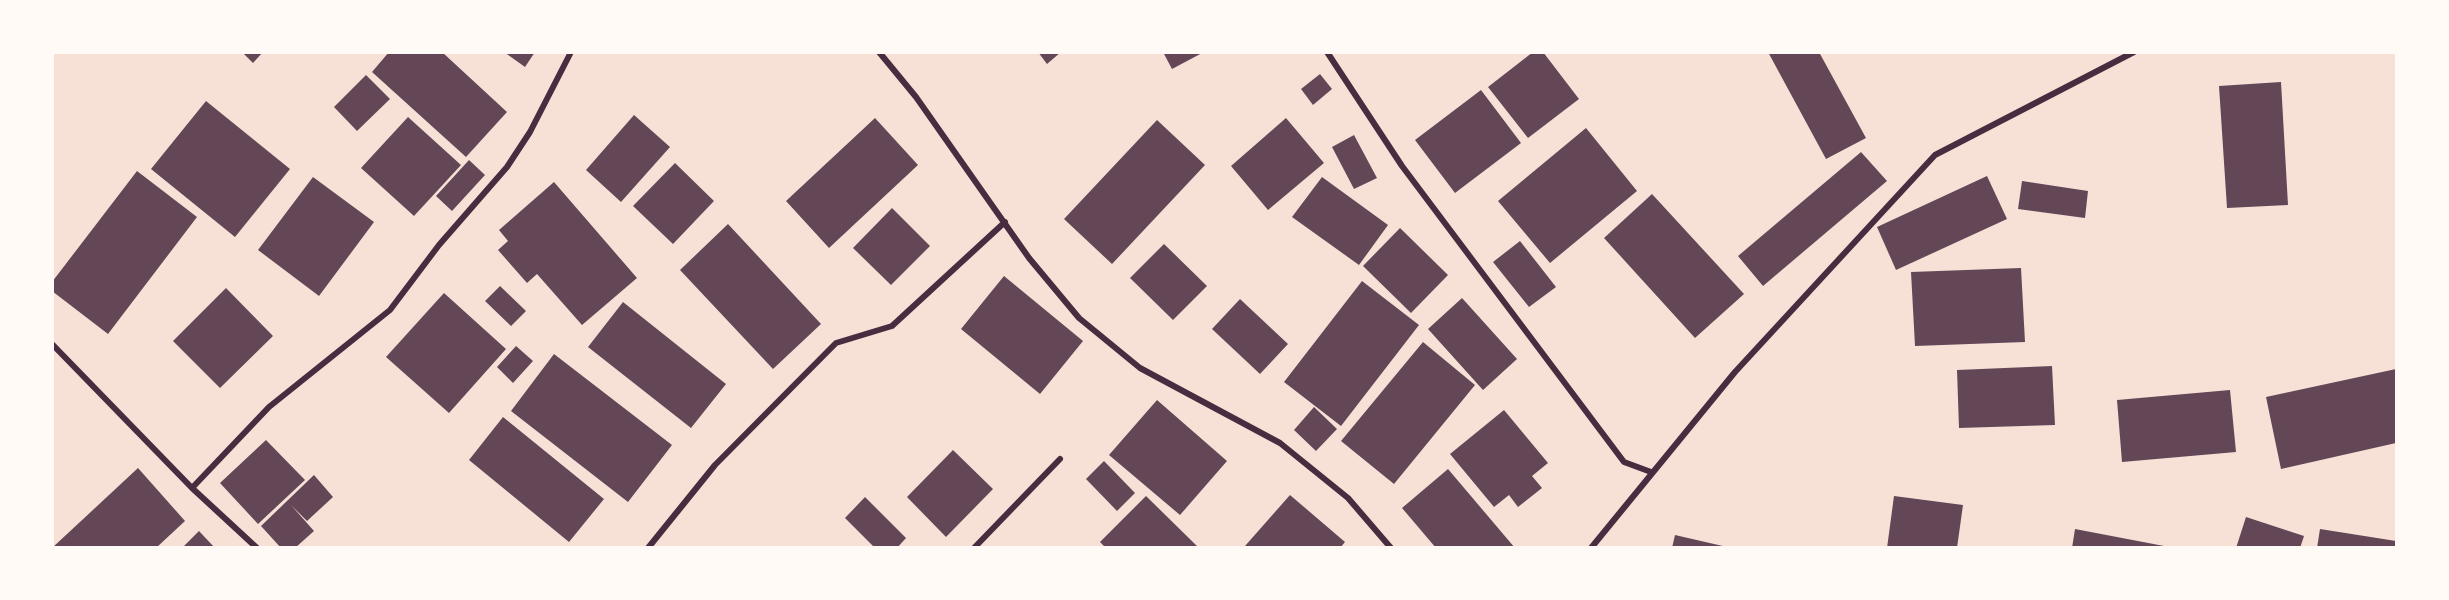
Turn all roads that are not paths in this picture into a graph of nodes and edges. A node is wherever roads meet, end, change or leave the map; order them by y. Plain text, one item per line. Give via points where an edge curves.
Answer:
1 (571, 52) edge
2 (879, 52) edge
3 (1328, 52) edge
4 (2134, 52) edge
5 (1005, 222) junction
6 (52, 344) edge
7 (1060, 459) dead end
8 (1652, 472) junction
9 (192, 488) junction
10 (257, 548) edge
11 (648, 548) edge
12 (974, 548) edge
13 (1391, 548) edge
14 (1591, 548) edge

1 - 9 street via 530,132 507,167 439,245 390,310 269,407
2 - 5 street
3 - 8 street via 1402,166 1624,462
4 - 8 street via 1935,155 1735,372
5 - 11 street via 892,326 836,343 715,465
5 - 13 street via 1079,318 1140,368 1280,443 1348,498
6 - 9 street
7 - 12 street
8 - 14 street
9 - 10 street

